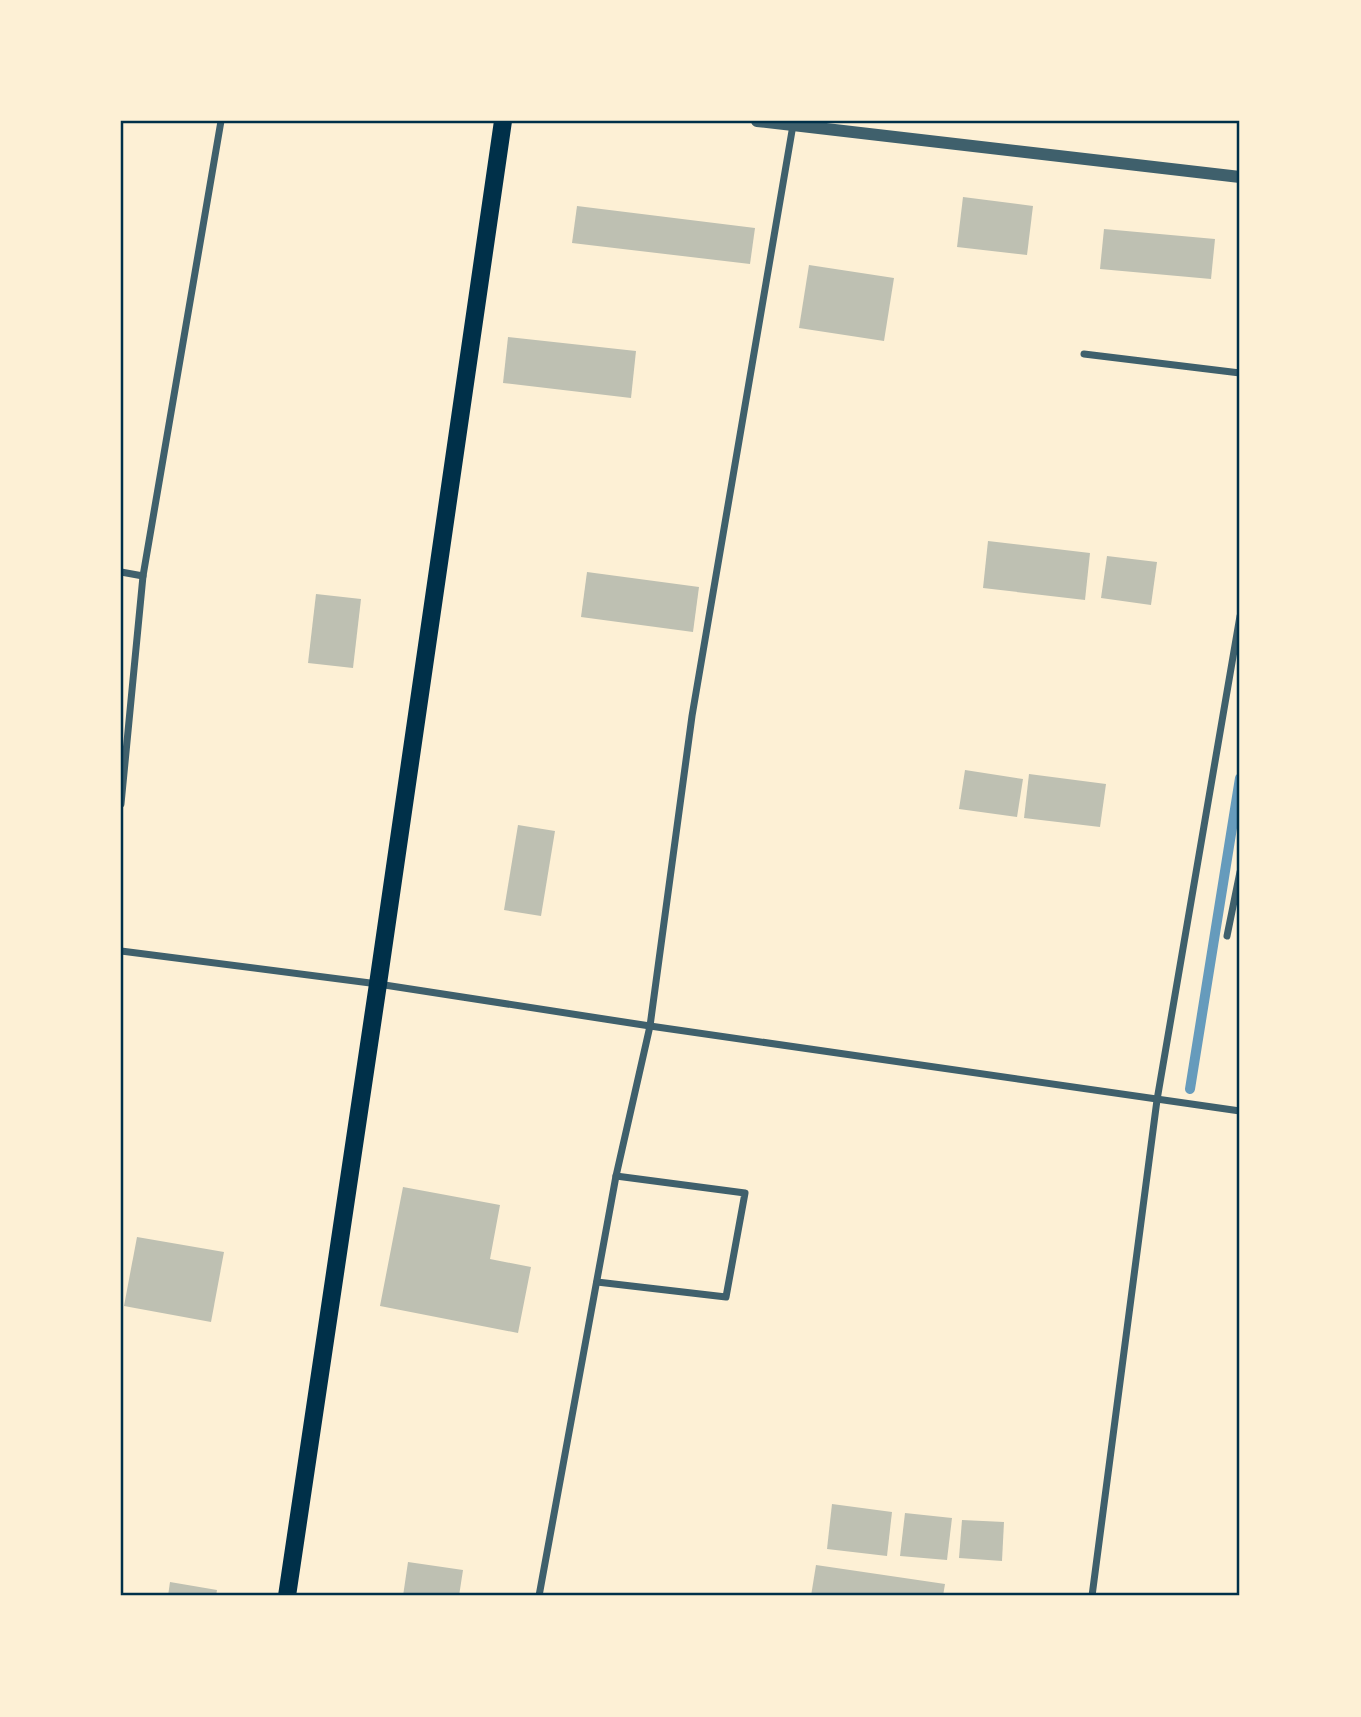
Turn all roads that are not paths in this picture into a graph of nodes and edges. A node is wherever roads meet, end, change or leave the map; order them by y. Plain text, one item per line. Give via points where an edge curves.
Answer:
1 (221, 121) edge
2 (503, 121) edge
3 (757, 121) edge
4 (793, 123) edge
5 (1240, 177) edge
6 (1084, 354) dead end
7 (1240, 373) edge
8 (121, 572) edge
9 (143, 576) junction
10 (1240, 616) edge
11 (121, 804) edge
12 (1240, 872) edge
13 (1227, 936) dead end
14 (121, 951) edge
15 (378, 984) junction
16 (650, 1027) junction
17 (1157, 1100) junction
18 (1240, 1111) edge
19 (616, 1176) junction
20 (597, 1283) junction
21 (287, 1596) edge
22 (540, 1596) edge
23 (1093, 1596) edge

1 - 9 street
2 - 15 main road
3 - 4 street
4 - 5 street
4 - 16 street via 692,716
6 - 7 street
8 - 9 street
9 - 11 street
10 - 17 street
12 - 13 street
14 - 15 street
15 - 16 street
15 - 21 main road
16 - 17 street
16 - 19 street
17 - 18 street
17 - 23 street
19 - 20 street
19 - 20 street via 745,1193 729,1284 726,1297
20 - 22 street

